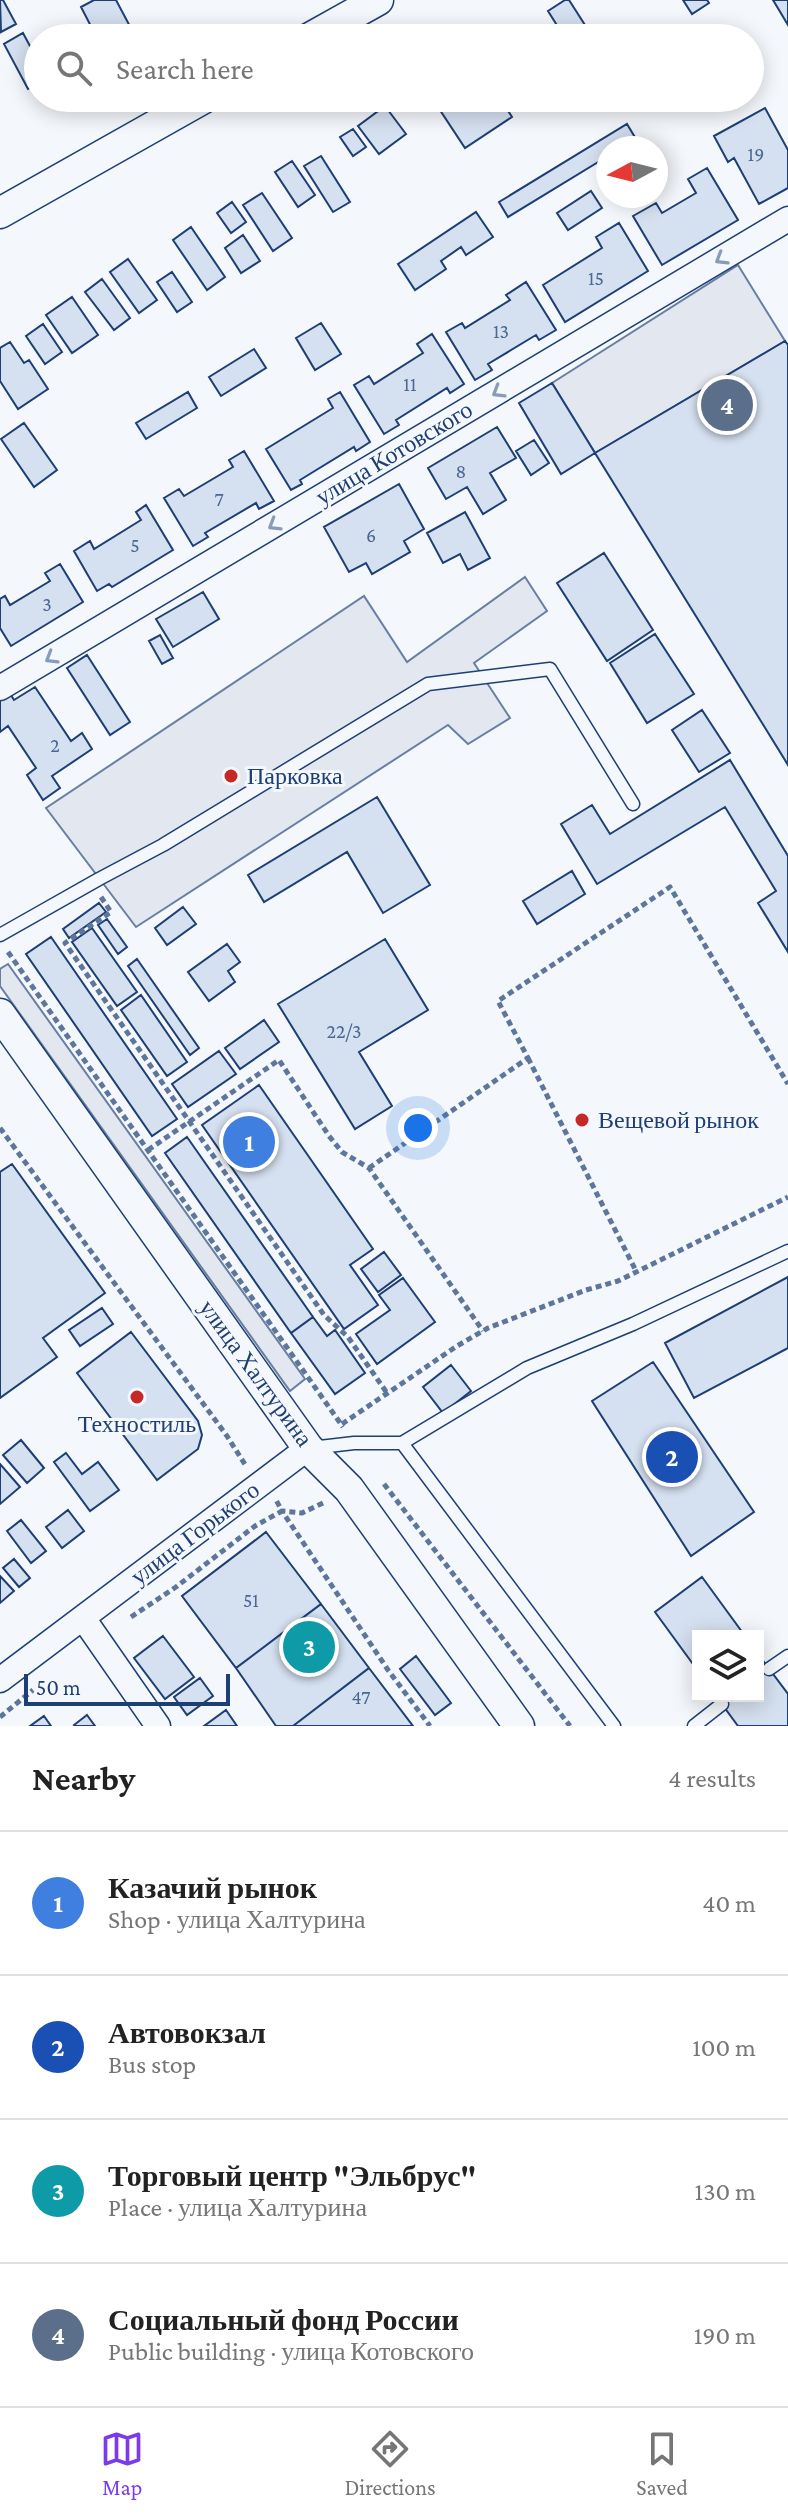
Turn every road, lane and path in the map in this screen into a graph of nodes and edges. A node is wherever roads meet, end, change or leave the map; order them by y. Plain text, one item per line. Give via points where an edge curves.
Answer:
1 (378, 0) edge
2 (335, 24) edge
3 (179, 112) edge
4 (0, 213) edge
5 (788, 219) edge
6 (0, 688) edge
7 (633, 804) dead end
8 (91, 884) junction
9 (0, 935) edge
10 (6, 949) dead end
11 (0, 1014) edge
12 (528, 1058) junction
13 (788, 1084) edge
14 (188, 1122) junction
15 (0, 1128) edge
16 (148, 1150) junction
17 (369, 1168) junction
18 (788, 1197) edge
19 (788, 1251) edge
20 (636, 1271) junction
21 (483, 1331) junction
22 (387, 1393) junction
23 (341, 1424) junction
24 (354, 1443) junction
25 (402, 1443) junction
26 (308, 1448) junction
27 (383, 1483) dead end
28 (258, 1485) junction
29 (331, 1498) dead end
30 (282, 1511) junction
31 (91, 1628) junction
32 (788, 1656) edge
33 (769, 1669) dead end
34 (0, 1680) edge
35 (37, 1688) dead end
36 (722, 1704) dead end
37 (0, 1717) edge
38 (158, 1726) edge
39 (430, 1726) edge
40 (519, 1726) edge
41 (570, 1726) edge
42 (614, 1726) edge
43 (694, 1726) edge

1 - 2 street
3 - 4 street
5 -> 6 street, улица Котовского
7 - 8 lane via 550,669 428,684
8 - 9 lane
8 - 14 path via 111,912 65,943
10 - 16 path
11 - 26 street, улица Халтурина
12 - 13 path via 498,1001 670,887
12 - 17 path
12 - 20 path
14 - 16 path
14 - 17 path via 279,1060 342,1152
14 - 22 path via 324,1315 348,1337
15 - 28 path
16 - 23 path
17 - 21 path
18 - 20 path
19 - 25 lane via 527,1368
20 - 21 path
21 - 22 path
22 - 23 path
23 - 24 path
24 - 25 lane
24 - 26 lane
25 - 42 lane
26 - 28 street, улица Горького
26 - 40 street, улица Халтурина via 349,1489
27 - 41 path
28 - 30 path
28 - 31 street, улица Горького
29 - 30 path via 302,1513
30 - 31 path via 176,1587
30 - 39 path
31 - 34 street, улица Горького
31 - 38 street
32 - 33 lane
35 - 37 path
36 - 43 lane

